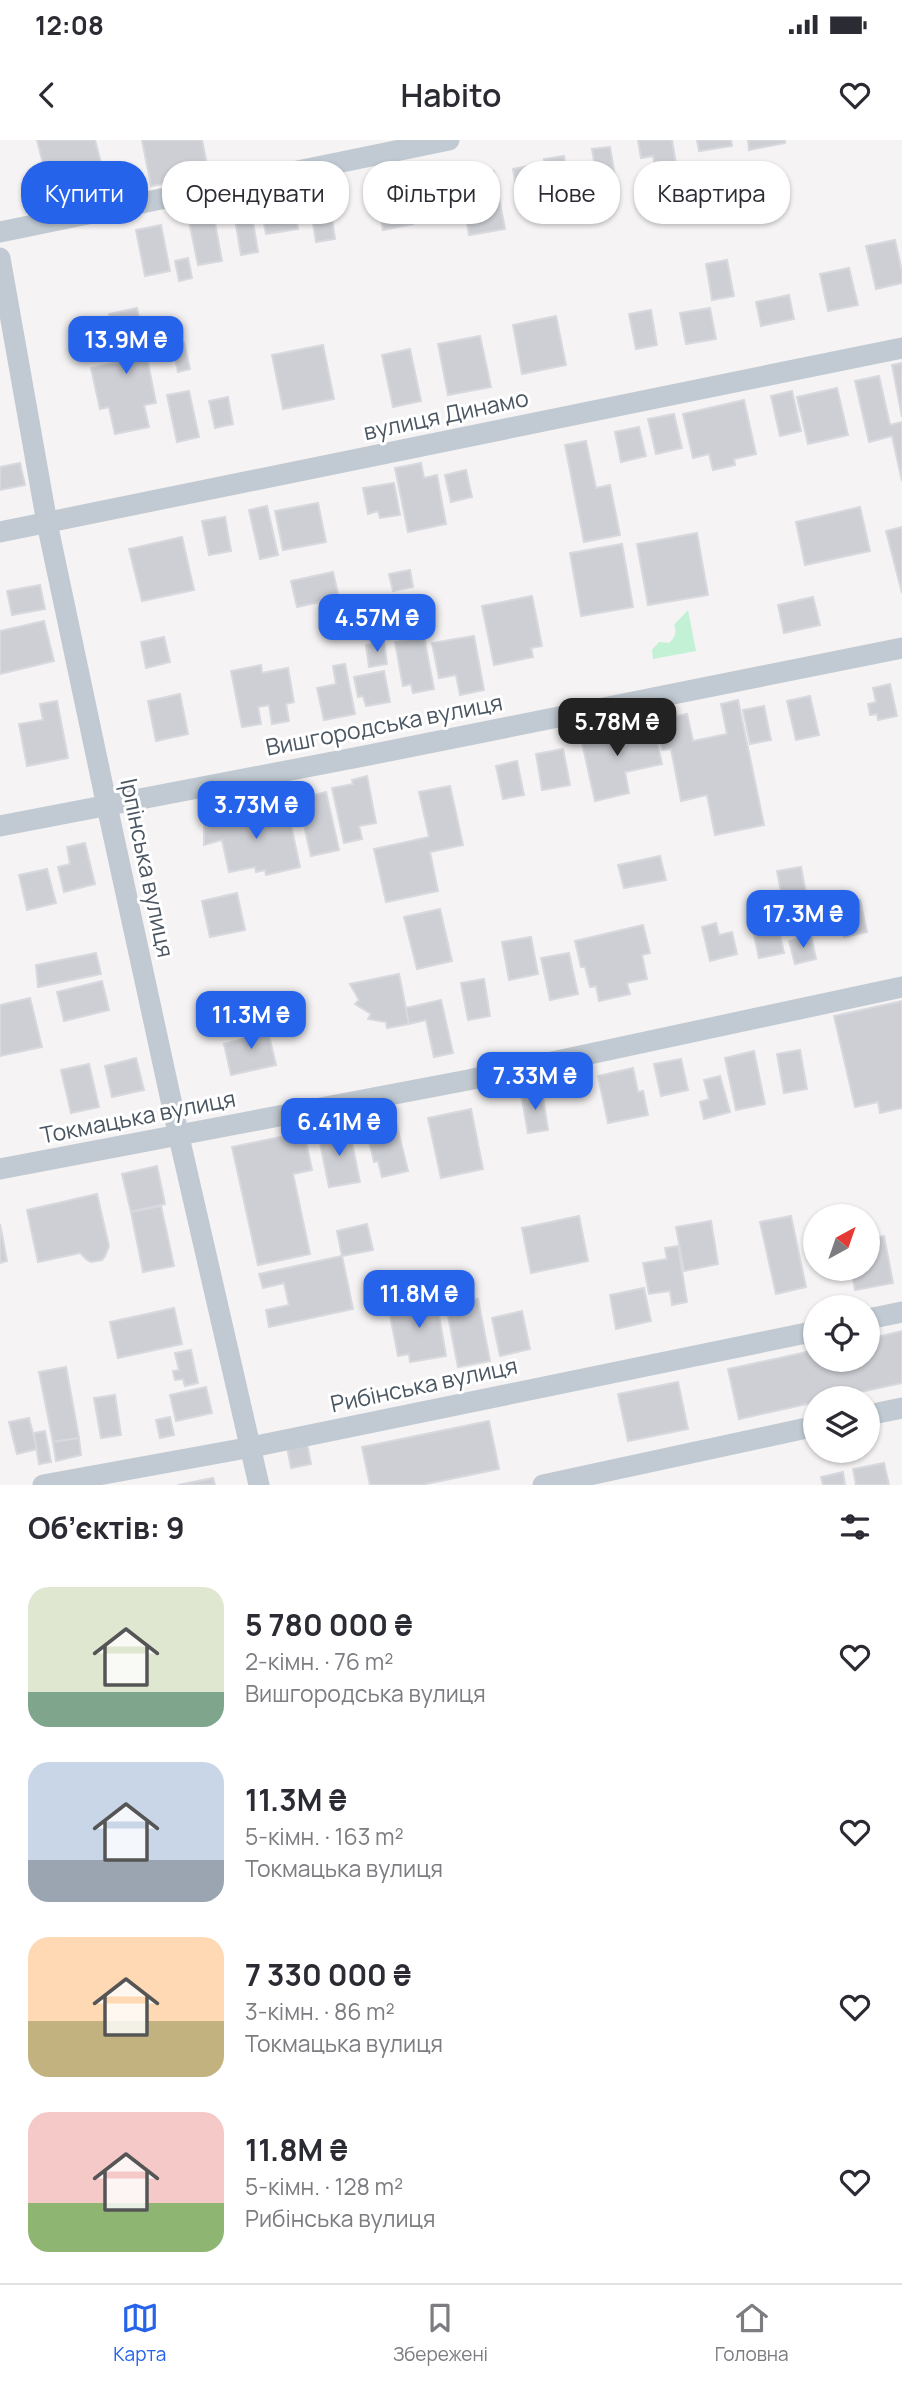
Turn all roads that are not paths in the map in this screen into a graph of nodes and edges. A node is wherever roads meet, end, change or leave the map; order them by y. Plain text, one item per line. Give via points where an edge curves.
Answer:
1 (449, 140) edge
2 (0, 232) edge
3 (0, 258) edge
4 (902, 348) edge
5 (47, 523) junction
6 (0, 532) edge
7 (902, 648) edge
8 (107, 806) junction
9 (0, 826) edge
10 (902, 987) edge
11 (178, 1137) junction
12 (0, 1169) edge
13 (902, 1312) edge
14 (880, 1317) edge
15 (803, 1334) edge
16 (902, 1408) edge
17 (880, 1413) edge
18 (803, 1429) edge
19 (252, 1447) junction
20 (43, 1485) edge
21 (260, 1485) edge
22 (543, 1485) edge

1 - 2 street
3 - 5 street, Ірпінська вулиця
4 - 5 street, вулиця Динамо
5 - 6 street, вулиця Динамо
5 - 8 street, Ірпінська вулиця
7 - 8 street, Вишгородська вулиця
8 - 9 street, Вишгородська вулиця
8 - 11 street, Ірпінська вулиця
10 - 11 street, Токмацька вулиця
11 - 12 street, Токмацька вулиця
11 - 19 street, Ірпінська вулиця
13 - 14 street
15 - 19 street, Рибінська вулиця
16 - 17 street
18 - 22 street
19 - 20 street, Рибінська вулиця
19 - 21 street, Ірпінська вулиця

